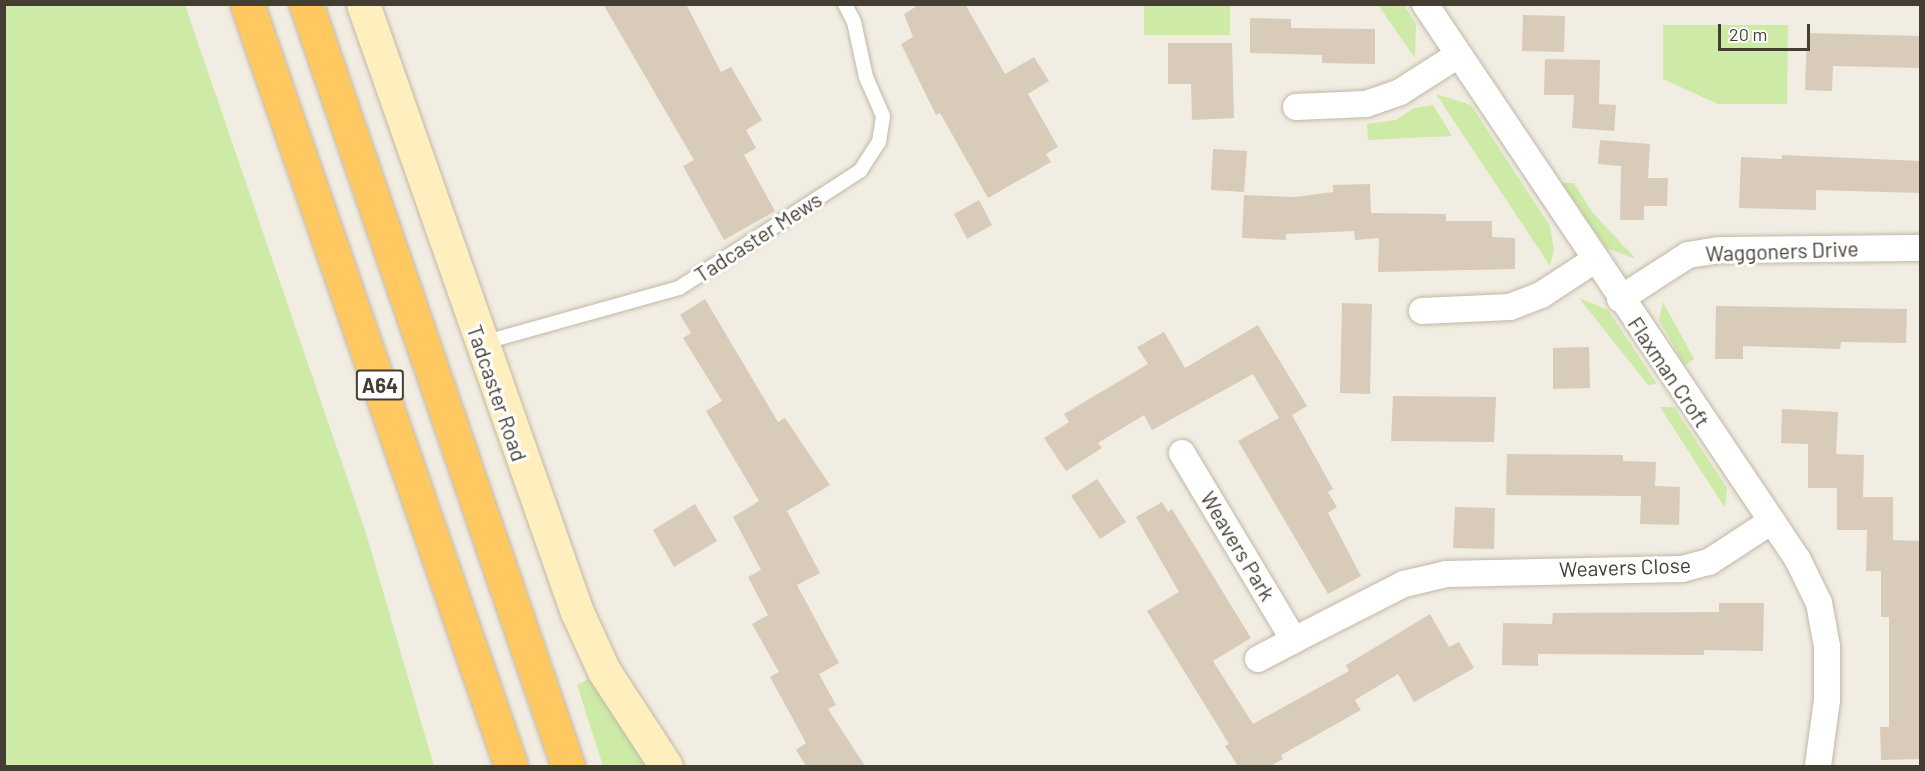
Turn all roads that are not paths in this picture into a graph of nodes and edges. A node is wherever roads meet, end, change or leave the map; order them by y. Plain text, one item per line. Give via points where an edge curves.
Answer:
1 (247, 4) edge
2 (306, 4) edge
3 (363, 4) edge
4 (845, 4) edge
5 (1425, 4) edge
6 (1458, 55) junction
7 (1296, 107) dead end
8 (1920, 248) edge
9 (1593, 261) junction
10 (1620, 299) junction
11 (1422, 311) dead end
12 (480, 344) junction
13 (1182, 453) dead end
14 (1772, 521) junction
15 (1293, 640) junction
16 (1258, 659) dead end
17 (511, 766) edge
18 (568, 766) edge
19 (666, 766) edge
20 (1818, 766) edge

1 - 17 highway, A64
2 - 18 highway, A64
3 - 12 street, Tadcaster Road
4 - 12 lane, Tadcaster Mews via 854,22 866,77 883,117 879,142 860,171 679,288
5 - 6 street, Flaxman Croft
6 - 7 street via 1400,92 1366,104
6 - 9 street, Flaxman Croft
8 - 10 street, Waggoners Drive via 1698,254 1667,267
9 - 10 street, Flaxman Croft
9 - 11 street via 1541,296 1510,307
10 - 14 street, Flaxman Croft
12 - 19 street, Tadcaster Road via 577,612 604,671
13 - 15 street, Weavers Park
14 - 15 street, Weavers Close via 1709,562 1682,569 1446,574 1404,584
14 - 20 street, Flaxman Croft via 1819,603 1827,646 1827,700
15 - 16 street

